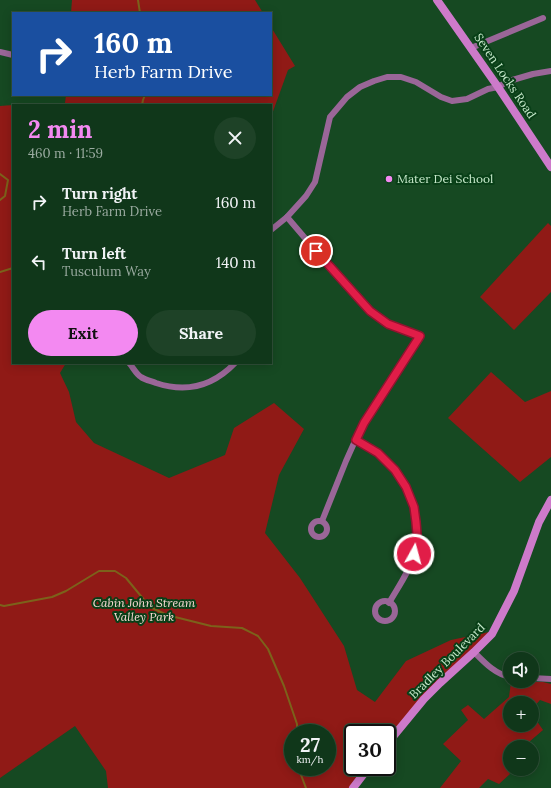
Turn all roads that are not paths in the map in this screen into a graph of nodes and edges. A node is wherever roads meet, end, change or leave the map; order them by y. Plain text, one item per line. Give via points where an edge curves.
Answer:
1 (437, 0) edge
2 (543, 18) dead end
3 (471, 48) junction
4 (0, 52) edge
5 (12, 55) edge
6 (551, 71) edge
7 (498, 87) junction
8 (551, 167) edge
9 (287, 216) junction
10 (272, 229) edge
11 (130, 364) edge
12 (234, 364) edge
13 (356, 440) junction
14 (551, 500) edge
15 (322, 521) dead end
16 (390, 603) dead end
17 (474, 652) junction
18 (503, 675) edge
19 (539, 678) edge
20 (551, 679) edge
21 (396, 733) edge
22 (362, 776) edge
23 (353, 788) edge

1 - 3 main road, Seven Locks Road
2 - 3 street
3 - 7 main road, Seven Locks Road
4 - 5 street
6 - 7 street via 509,80
7 - 8 main road, Seven Locks Road
7 - 9 street via 467,99 452,100 401,77 387,77 360,87 347,97 330,117 315,182
9 - 10 street
9 - 13 street via 370,311 388,324 420,336 364,423
11 - 12 street via 142,378 165,386 188,388 208,383
13 - 15 street
13 - 16 street via 378,453 395,470 406,487 414,507 417,534 414,554
14 - 17 main road, Bradley Boulevard via 539,522 514,591 500,619 492,634
17 - 18 street
17 - 21 main road, Bradley Boulevard via 424,699
19 - 20 street
22 - 23 main road

